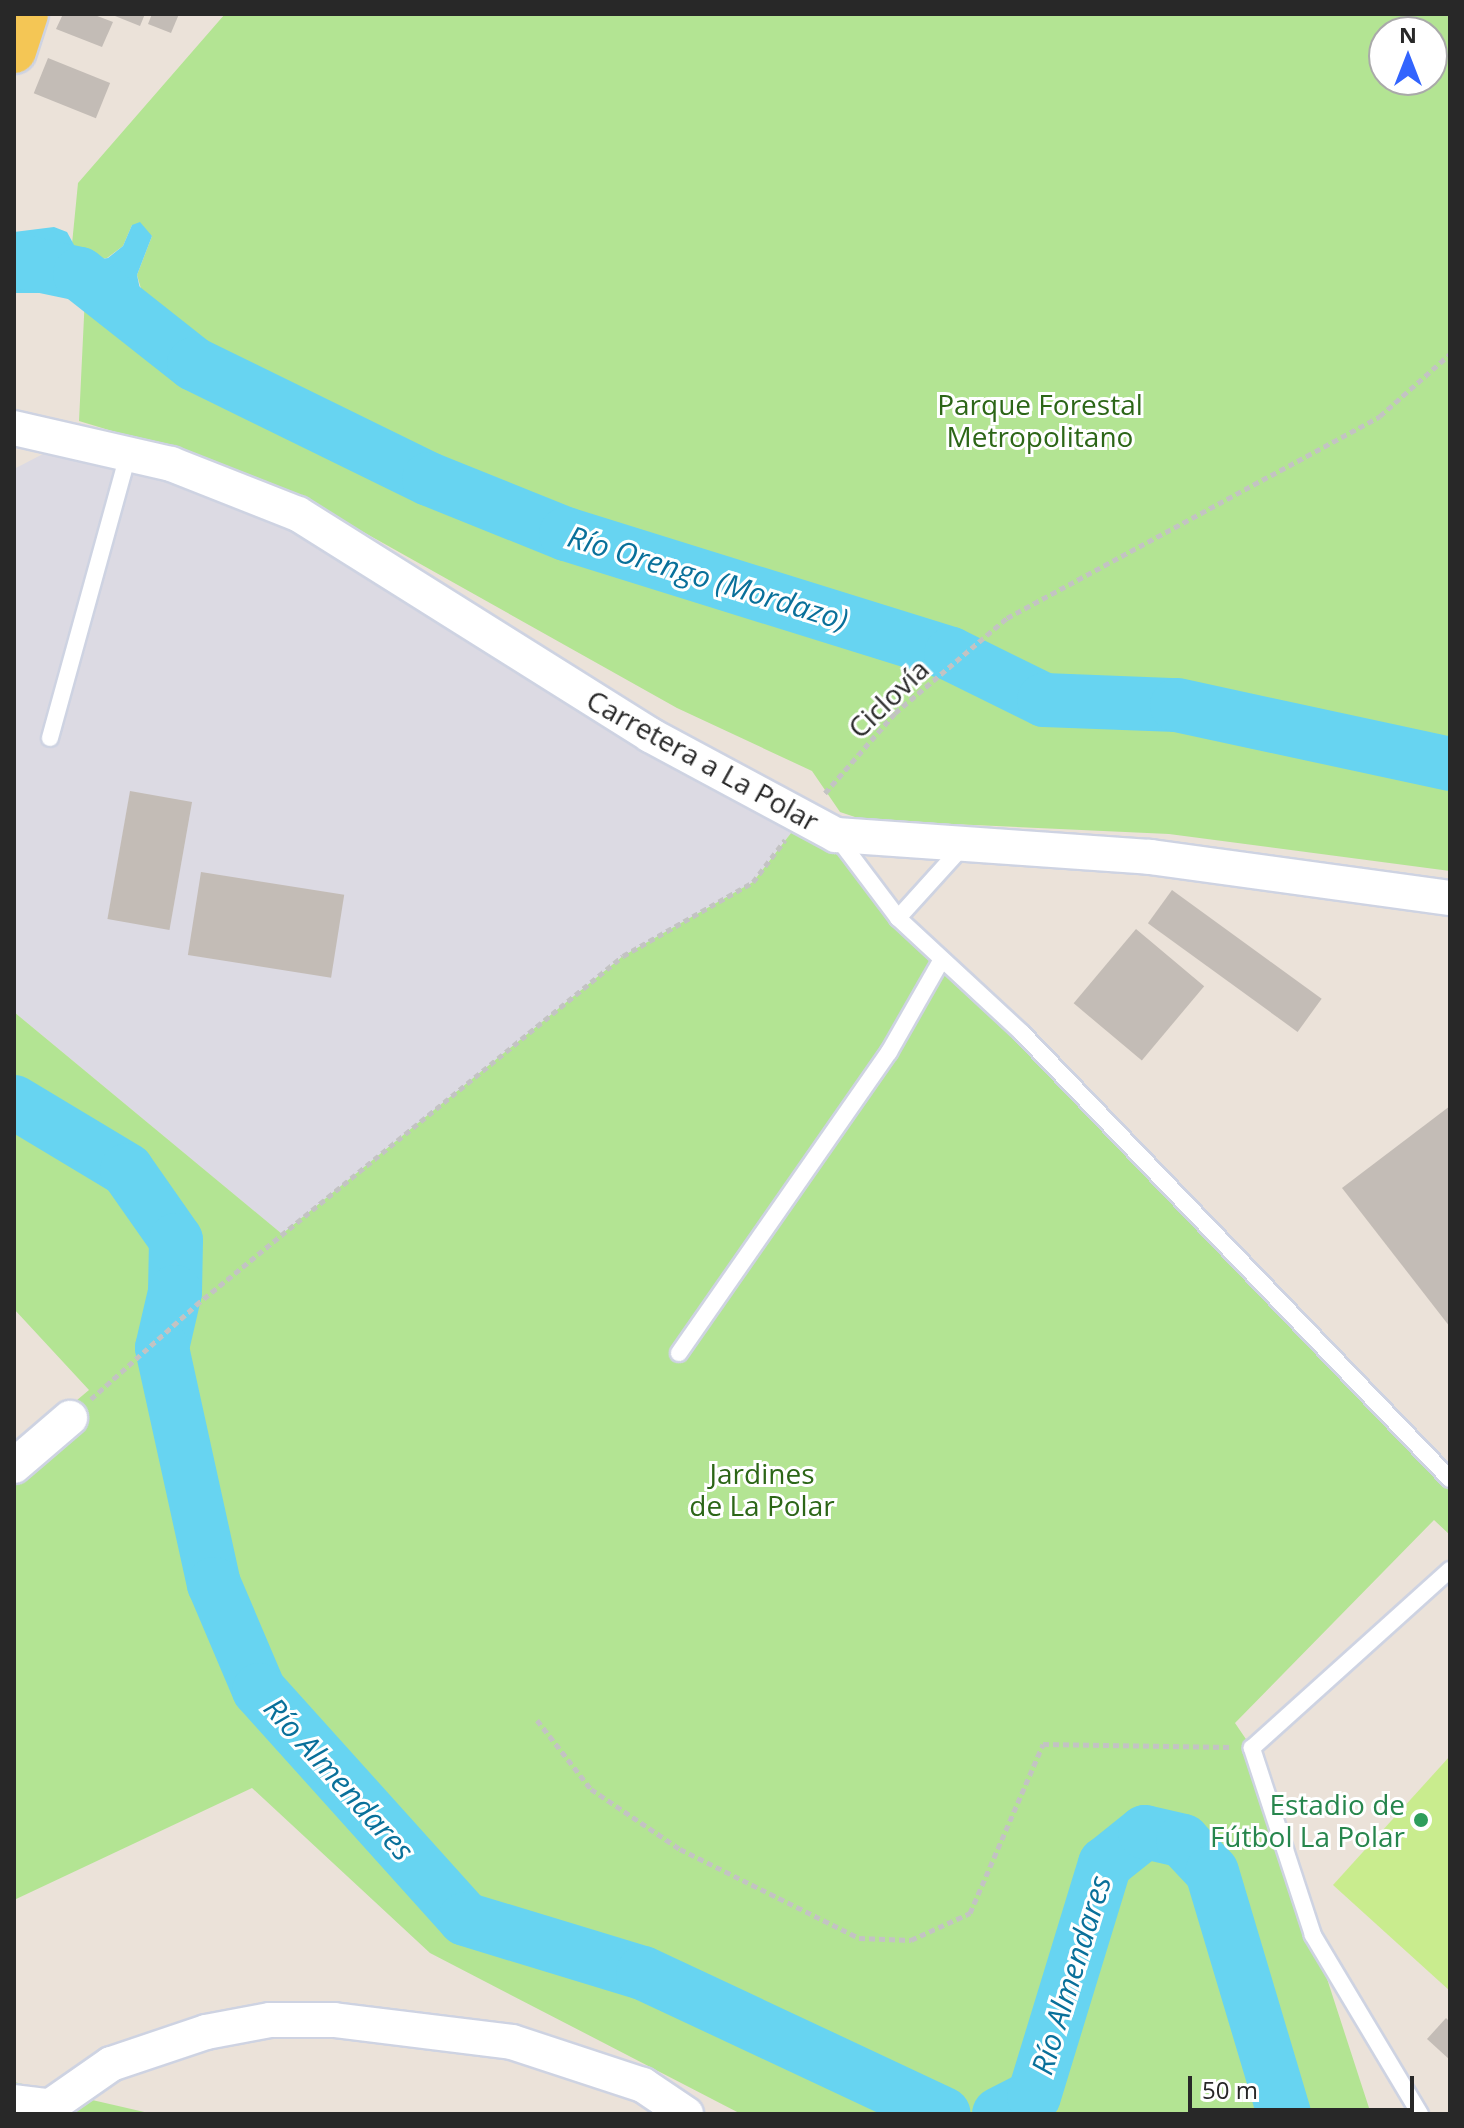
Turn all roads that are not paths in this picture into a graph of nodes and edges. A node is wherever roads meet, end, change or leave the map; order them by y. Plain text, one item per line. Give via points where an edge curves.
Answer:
1 (26, 14) edge
2 (14, 51) edge
3 (14, 428) edge
4 (128, 455) junction
5 (50, 738) dead end
6 (836, 835) junction
7 (966, 842) junction
8 (1450, 898) edge
9 (898, 918) junction
10 (941, 961) junction
11 (679, 1353) dead end
12 (70, 1418) dead end
13 (14, 1466) edge
14 (1450, 1479) edge
15 (1450, 1570) edge
16 (41, 2110) edge
17 (686, 2114) edge
18 (1420, 2114) edge

1 - 2 main road
3 - 4 street, Carretera a La Polar
4 - 5 lane
4 - 6 street, Carretera a La Polar via 171,464 298,514 650,735
6 - 7 street, Carretera a La Polar
6 - 9 lane
7 - 8 street, Carretera a La Polar via 1150,857
7 - 9 lane
9 - 10 lane
10 - 11 lane via 889,1052
10 - 14 lane via 1022,1033
12 - 13 street
15 - 18 lane via 1252,1748 1313,1935
16 - 17 street via 111,2064 206,2032 270,2020 334,2020 512,2042 643,2085

